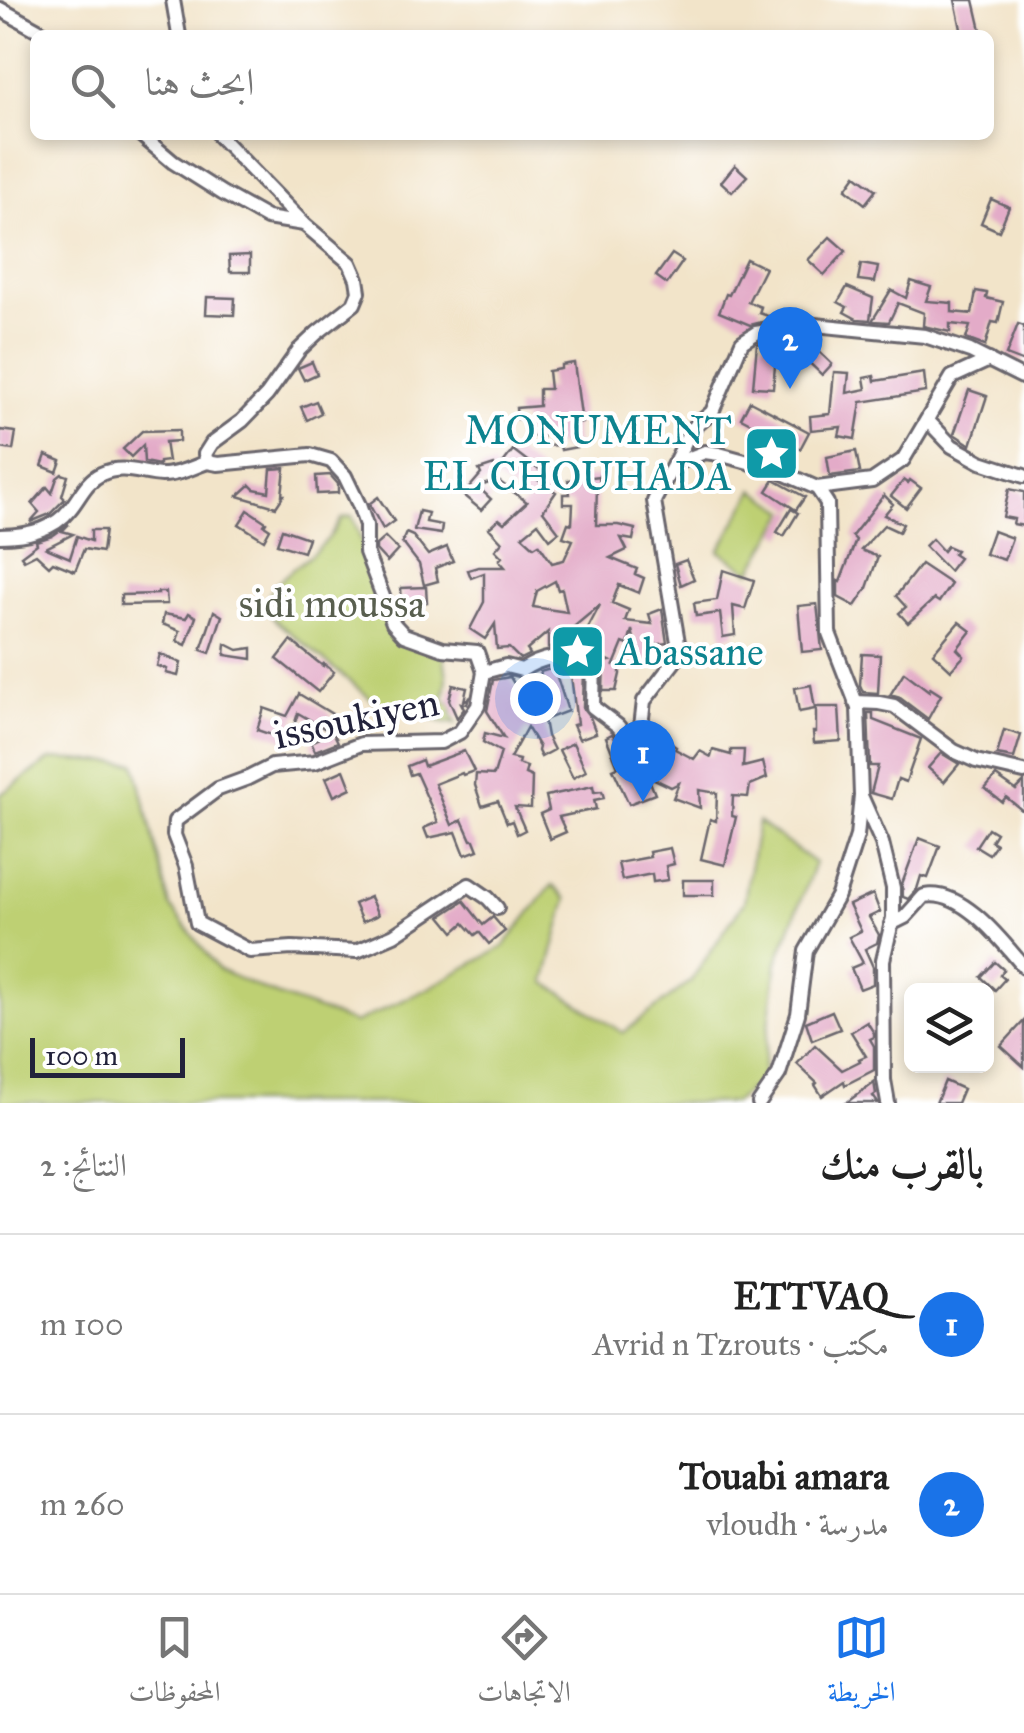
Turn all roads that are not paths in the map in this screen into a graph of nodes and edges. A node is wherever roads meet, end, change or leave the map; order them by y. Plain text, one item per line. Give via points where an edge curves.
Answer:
1 (173, 0) edge
2 (0, 9) edge
3 (38, 30) edge
4 (178, 30) edge
5 (148, 140) edge
6 (223, 140) edge
7 (304, 224) junction
8 (989, 360) junction
9 (1020, 372) edge
10 (927, 420) junction
11 (208, 462) junction
12 (674, 464) junction
13 (1024, 476) edge
14 (817, 488) junction
15 (0, 536) edge
16 (484, 672) junction
17 (855, 702) junction
18 (1024, 772) edge
19 (861, 796) junction
20 (496, 908) dead end
21 (892, 924) junction
22 (1024, 967) edge
23 (759, 1103) edge
24 (888, 1103) edge

1 - 4 street
2 - 3 street
5 - 7 street via 267,218
6 - 7 street
7 - 11 street via 350,263 357,279 354,304 317,332 267,395 212,443
8 - 9 street
8 - 10 street via 952,378
8 - 12 street via 924,336 805,324 756,334 742,342 712,412 691,430
10 - 13 street via 952,446
10 - 14 street via 903,460 872,481
11 - 15 street via 163,475 130,469 98,475 57,522
11 - 16 street via 310,455 331,461 359,505 366,552 393,624 404,636 442,649 478,652
12 - 14 street via 705,452
12 - 16 street via 654,501 680,654 644,700 638,751 593,706 594,658 550,656 522,670
14 - 17 street via 827,503 830,632
16 - 20 street, issoukiyen via 478,706 460,732 440,742 361,744 314,762 272,766 218,789 175,820 174,835 197,923 250,951 357,950 394,935 470,885
17 - 18 street via 894,706 954,752
17 - 19 street
19 - 21 street via 894,888
19 - 23 street via 857,836 838,894 806,951 798,1014 779,1074
21 - 22 street via 924,896 950,898 988,926
21 - 24 street via 884,960

